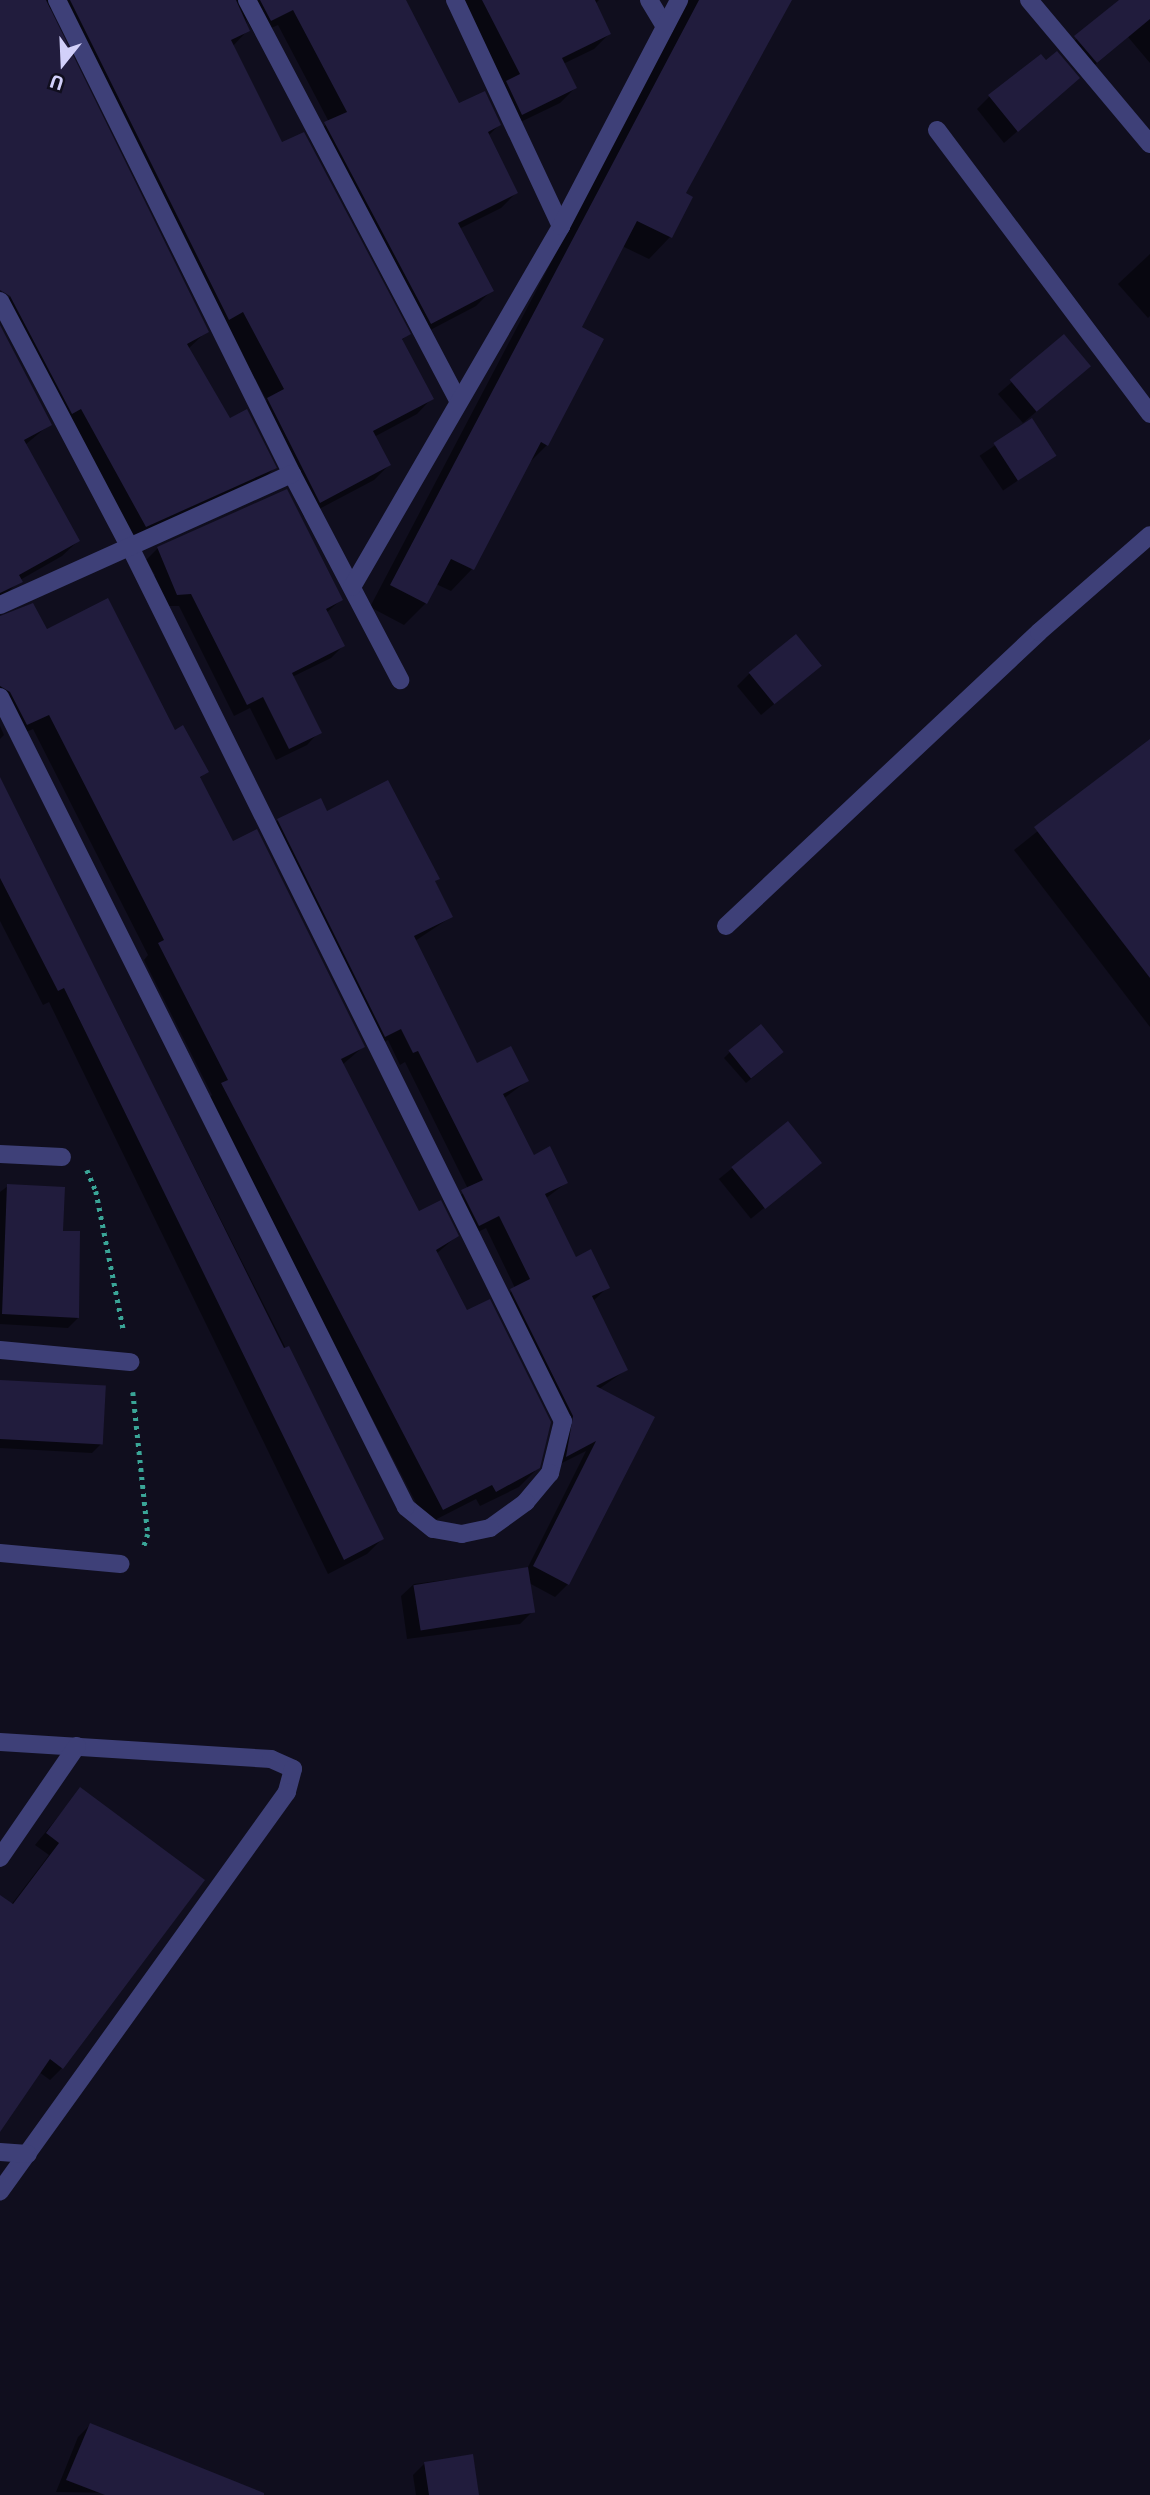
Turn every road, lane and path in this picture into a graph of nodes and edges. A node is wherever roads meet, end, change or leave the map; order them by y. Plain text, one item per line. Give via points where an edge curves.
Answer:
1 (57, 0) edge
2 (247, 0) edge
3 (455, 0) edge
4 (649, 0) edge
5 (679, 0) edge
6 (1029, 0) edge
7 (665, 27) junction
8 (937, 130) dead end
9 (1150, 144) edge
10 (561, 226) junction
11 (0, 301) edge
12 (459, 402) junction
13 (1150, 414) edge
14 (292, 474) junction
15 (1150, 535) edge
16 (131, 549) junction
17 (352, 587) junction
18 (0, 605) edge
19 (400, 680) dead end
20 (0, 697) edge
21 (726, 926) dead end
22 (0, 1154) edge
23 (62, 1157) dead end
24 (0, 1350) edge
25 (130, 1362) dead end
26 (0, 1553) edge
27 (121, 1564) dead end
28 (0, 1742) edge
29 (77, 1746) junction
30 (0, 1858) edge
31 (0, 2152) edge
32 (29, 2154) junction
33 (0, 2192) edge

1 - 14 street
2 - 12 street
3 - 10 street
4 - 7 street
5 - 7 street
6 - 9 street
7 - 10 street
8 - 13 street
10 - 12 street
11 - 16 street
12 - 17 street
14 - 16 street
14 - 17 street
15 - 21 street via 1039,632
16 - 18 street
16 - 20 street via 563,1421 550,1473 526,1502 491,1528 462,1534 433,1529 407,1507
17 - 19 street
22 - 23 street
24 - 25 street
26 - 27 street
28 - 29 street
29 - 30 street
29 - 32 street via 271,1759 293,1769 287,1792
31 - 32 street
32 - 33 street

